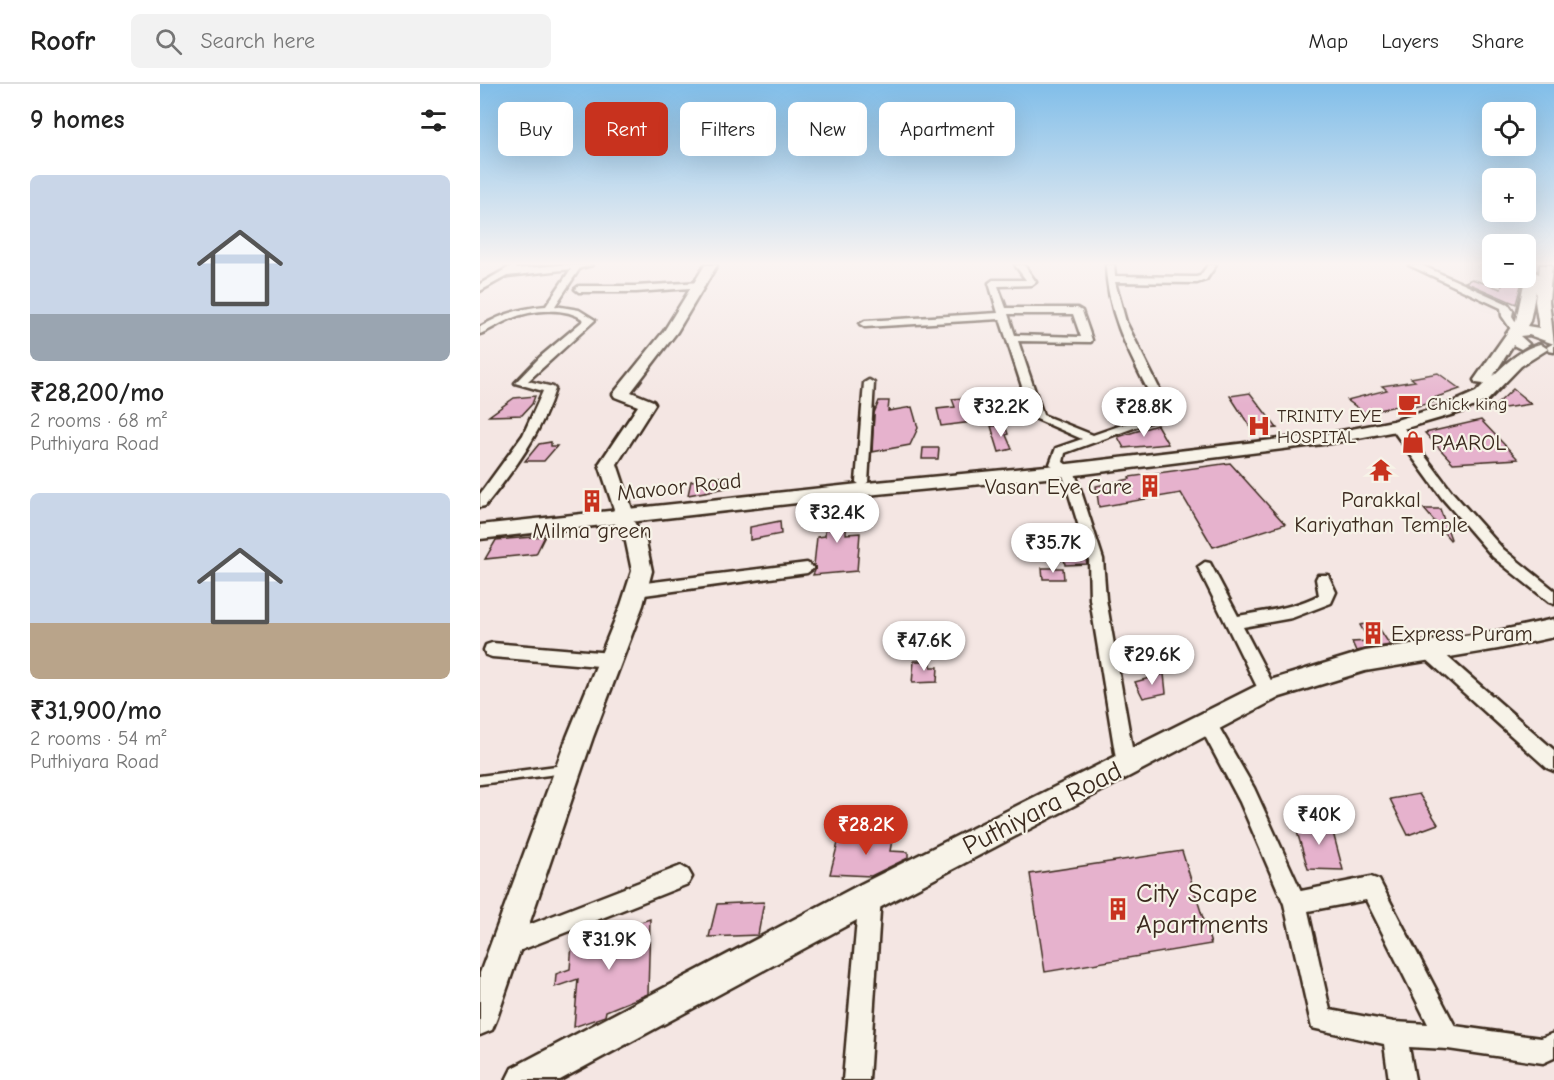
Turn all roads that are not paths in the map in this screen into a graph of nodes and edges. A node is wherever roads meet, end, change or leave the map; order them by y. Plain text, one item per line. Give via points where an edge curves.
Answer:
1 (520, 311) edge
2 (574, 311) edge
3 (685, 311) edge
4 (1065, 311) edge
5 (1077, 311) edge
6 (1117, 311) edge
7 (1508, 311) edge
8 (1525, 311) edge
9 (1549, 311) edge
10 (1004, 314) junction
11 (865, 324) dead end
12 (480, 331) edge
13 (1514, 333) junction
14 (1012, 338) junction
15 (1550, 344) edge
16 (869, 383) dead end
17 (1396, 426) junction
18 (1091, 440) junction
19 (1062, 467) junction
20 (862, 482) junction
21 (480, 503) edge
22 (614, 515) junction
23 (480, 523) edge
24 (480, 532) edge
25 (1205, 567) dead end
26 (807, 568) dead end
27 (1323, 579) dead end
28 (637, 590) junction
29 (1554, 598) edge
30 (1232, 623) junction
31 (1554, 628) edge
32 (492, 650) dead end
33 (1429, 651) junction
34 (611, 660) junction
35 (1268, 692) junction
36 (1208, 723) junction
37 (1554, 762) edge
38 (1126, 765) junction
39 (569, 769) junction
40 (480, 780) edge
41 (681, 877) dead end
42 (870, 896) junction
43 (1295, 903) junction
44 (506, 945) junction
45 (480, 1018) edge
46 (1394, 1034) junction
47 (1448, 1037) junction
48 (1554, 1045) edge
49 (524, 1080) edge
50 (856, 1080) edge
51 (1402, 1080) edge

1 - 12 street
2 - 21 street via 590,320 520,383 549,389 544,408 504,475
3 - 22 street via 621,394 647,405 608,464
4 - 10 street
5 - 14 street via 1087,340
6 - 18 street via 1166,414
7 - 13 street
8 - 13 main road, Mavoor Road
9 - 15 main road
10 - 11 street
10 - 14 street
13 - 15 main road via 1523,345
13 - 19 main road, Mavoor Road via 1478,387 1410,414 1325,432
14 - 18 street via 1038,417
15 - 17 main road, Mavoor Road via 1509,367 1482,396
16 - 20 street
17 - 19 main road, Mavoor Road via 1301,442
17 - 29 street via 1447,495 1498,553
18 - 19 street via 1060,451
19 - 20 main road, Mavoor Road
19 - 22 main road, Mavoor Road
19 - 38 street via 1096,558 1098,599
20 - 22 main road, Mavoor Road
22 - 23 main road, Mavoor Road
22 - 24 main road, Mavoor Road
22 - 28 street via 636,542 641,557
25 - 30 street
26 - 28 street
27 - 30 street via 1328,592 1316,604
28 - 34 street
30 - 35 street
31 - 33 street, Puthiyara Road
32 - 34 street
33 - 35 street, Puthiyara Road via 1365,661
33 - 37 street
34 - 39 street
35 - 36 street, Puthiyara Road
36 - 38 street, Puthiyara Road
36 - 43 street via 1247,795
38 - 42 street, Puthiyara Road
39 - 40 lane
39 - 44 street
41 - 44 street
42 - 49 street, Puthiyara Road
42 - 50 street
43 - 46 street via 1320,1020
43 - 47 street via 1371,888
44 - 45 street
46 - 47 street
46 - 51 street
47 - 48 street via 1543,1051

